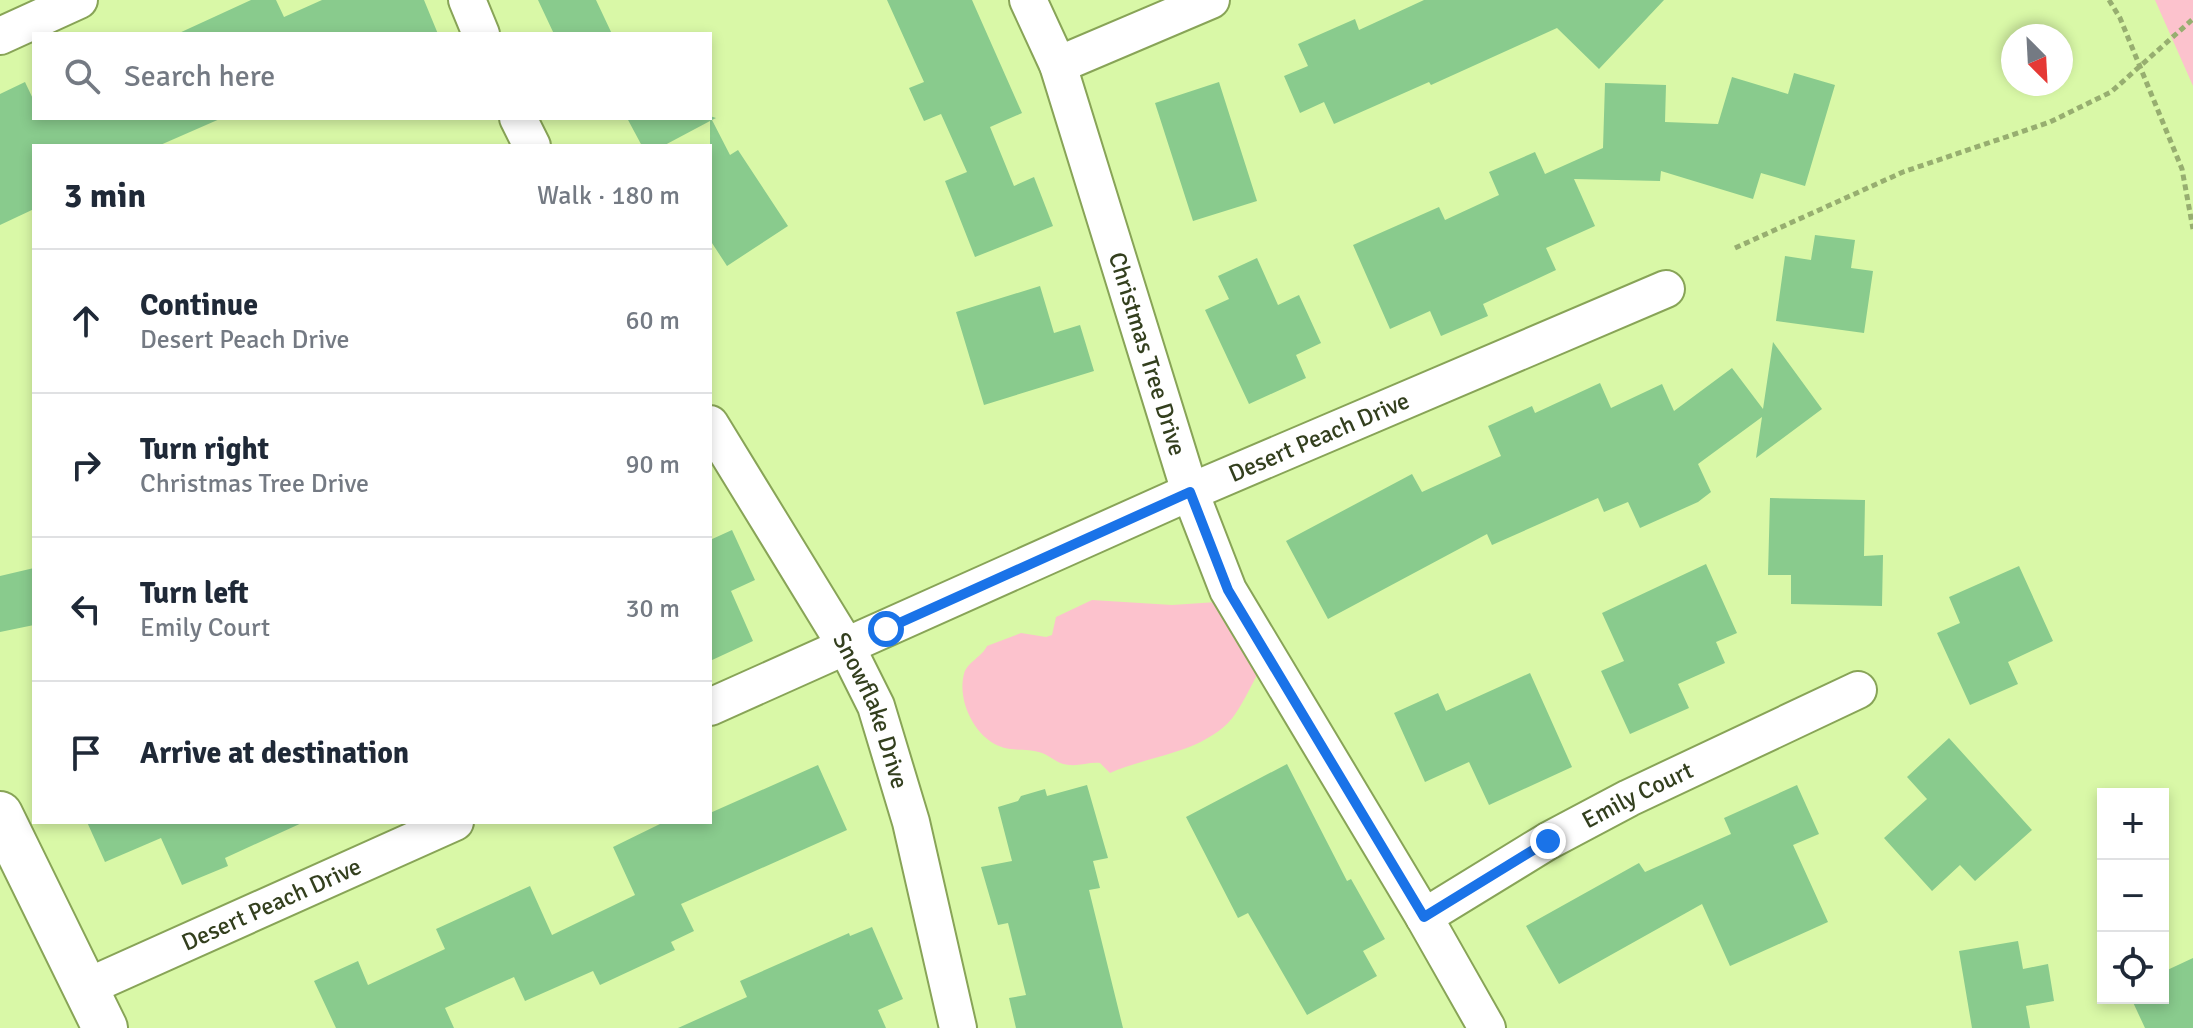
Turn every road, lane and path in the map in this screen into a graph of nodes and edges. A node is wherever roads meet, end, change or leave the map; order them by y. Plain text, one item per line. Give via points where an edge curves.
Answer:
1 (79, 0) edge
2 (467, 0) edge
3 (1028, 0) edge
4 (1211, 0) edge
5 (2109, 0) edge
6 (2193, 19) edge
7 (480, 32) edge
8 (0, 36) edge
9 (1058, 65) junction
10 (2140, 67) junction
11 (519, 120) edge
12 (531, 144) edge
13 (2193, 229) edge
14 (1735, 248) dead end
15 (1666, 289) dead end
16 (712, 427) edge
17 (1190, 492) junction
18 (846, 646) junction
19 (1858, 690) dead end
20 (712, 706) edge
21 (0, 814) edge
22 (451, 824) edge
23 (1424, 917) junction
24 (87, 987) junction
25 (105, 1028) edge
26 (958, 1028) edge
27 (1487, 1028) edge

1 - 8 street
2 - 7 street
3 - 9 street, Christmas Tree Drive
4 - 9 street
5 - 10 path
6 - 10 path
9 - 17 street, Christmas Tree Drive
10 - 13 path via 2182,169
10 - 14 path via 2111,92 2050,122 1903,172
11 - 12 street
15 - 17 street, Desert Peach Drive
16 - 18 street, Snowflake Drive
17 - 18 street, Desert Peach Drive
17 - 23 street, Christmas Tree Drive via 1228,590
18 - 20 street, Desert Peach Drive
18 - 26 street, Snowflake Drive via 876,706 911,822
19 - 23 street, Emily Court via 1575,827
21 - 24 street
22 - 24 street, Desert Peach Drive
23 - 27 street, Christmas Tree Drive
24 - 25 street

